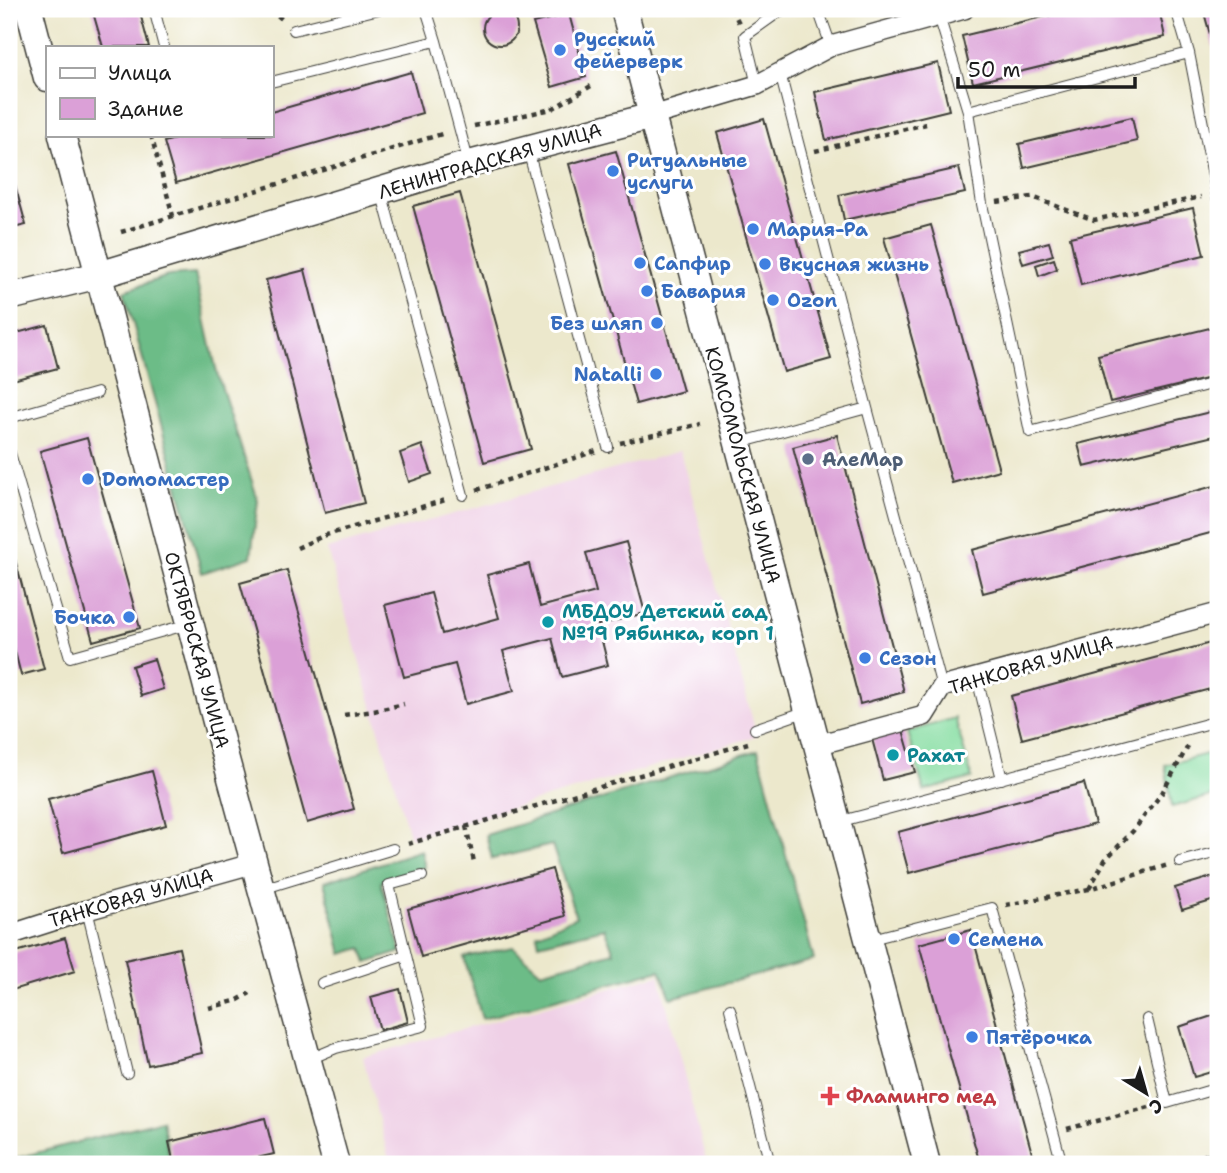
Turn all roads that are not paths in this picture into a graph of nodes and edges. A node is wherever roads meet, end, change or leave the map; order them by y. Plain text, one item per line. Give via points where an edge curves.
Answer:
1 (29, 9) edge
2 (154, 9) edge
3 (379, 9) edge
4 (426, 9) edge
5 (624, 9) edge
6 (783, 9) edge
7 (818, 9) edge
8 (964, 9) edge
9 (1176, 9) edge
10 (939, 16) junction
11 (294, 30) dead end
12 (436, 41) junction
13 (164, 46) edge
14 (831, 46) junction
15 (1189, 53) junction
16 (46, 74) edge
17 (780, 74) junction
18 (273, 82) edge
19 (757, 85) junction
20 (968, 111) junction
21 (652, 116) junction
22 (62, 136) edge
23 (527, 149) junction
24 (469, 164) junction
25 (381, 191) junction
26 (1217, 197) edge
27 (99, 275) junction
28 (9, 297) edge
29 (1218, 382) edge
30 (97, 393) dead end
31 (867, 408) junction
32 (9, 418) edge
33 (738, 443) junction
34 (608, 447) road end
35 (9, 450) edge
36 (463, 495) road end
37 (1218, 613) edge
38 (191, 624) junction
39 (977, 678) junction
40 (942, 687) junction
41 (808, 711) junction
42 (1218, 722) edge
43 (755, 729) dead end
44 (817, 745) junction
45 (1002, 779) junction
46 (837, 822) junction
47 (393, 849) road end
48 (1218, 852) edge
49 (1180, 862) road end
50 (255, 863) junction
51 (422, 876) dead end
52 (261, 889) junction
53 (87, 910) junction
54 (9, 935) edge
55 (868, 940) junction
56 (406, 955) junction
57 (322, 983) dead end
58 (730, 1009) dead end
59 (1147, 1019) dead end
60 (308, 1060) junction
61 (127, 1073) dead end
62 (1218, 1088) edge
63 (336, 1164) edge
64 (770, 1164) edge
65 (927, 1164) edge
66 (1062, 1164) edge

1 - 16 main road
2 - 13 lane
3 - 11 lane
4 - 12 lane
5 - 21 main road, КОМСОМОЛЬСКАЯ УЛИЦА
6 - 19 lane via 745,36
7 - 14 lane
8 - 10 street, ЛЕНИНГРАДСКАЯ УЛИЦА
9 - 15 lane
10 - 14 street, ЛЕНИНГРАДСКАЯ УЛИЦА
10 - 20 lane
12 - 18 lane
12 - 24 lane
14 - 17 street, ЛЕНИНГРАДСКАЯ УЛИЦА
15 - 20 lane
15 - 26 lane
17 - 19 street, ЛЕНИНГРАДСКАЯ УЛИЦА
17 - 31 lane
19 - 21 street, ЛЕНИНГРАДСКАЯ УЛИЦА
20 - 29 lane via 982,204 1030,432
21 - 23 main road, ЛЕНИНГРАДСКАЯ УЛИЦА
21 - 33 main road, КОМСОМОЛЬСКАЯ УЛИЦА
22 - 27 main road, ОКТЯБРЬСКАЯ УЛИЦА
23 - 24 main road, ЛЕНИНГРАДСКАЯ УЛИЦА
23 - 34 lane
24 - 25 main road, ЛЕНИНГРАДСКАЯ УЛИЦА
25 - 27 main road, ЛЕНИНГРАДСКАЯ УЛИЦА
25 - 36 lane
27 - 28 main road, ЛЕНИНГРАДСКАЯ УЛИЦА
27 - 38 main road, ОКТЯБРЬСКАЯ УЛИЦА
30 - 32 lane
31 - 33 lane
31 - 40 lane
33 - 41 main road, КОМСОМОЛЬСКАЯ УЛИЦА
35 - 38 lane via 70,656
37 - 39 street, ТАНКОВАЯ УЛИЦА
38 - 50 main road, ОКТЯБРЬСКАЯ УЛИЦА
39 - 40 street, ТАНКОВАЯ УЛИЦА
39 - 45 lane
40 - 44 street, ТАНКОВАЯ УЛИЦА via 924,716
41 - 43 lane
41 - 44 main road, КОМСОМОЛЬСКАЯ УЛИЦА
42 - 45 lane
44 - 46 main road, КОМСОМОЛЬСКАЯ УЛИЦА
45 - 46 lane
46 - 55 main road, КОМСОМОЛЬСКАЯ УЛИЦА
47 - 52 lane
48 - 49 lane
50 - 52 main road, ОКТЯБРЬСКАЯ УЛИЦА
50 - 53 street, ТАНКОВАЯ УЛИЦА
51 - 56 lane via 389,885
52 - 60 main road, ОКТЯБРЬСКАЯ УЛИЦА
53 - 54 street, ТАНКОВАЯ УЛИЦА
53 - 61 lane
55 - 65 main road, КОМСОМОЛЬСКАЯ УЛИЦА
55 - 66 lane via 992,908
56 - 57 lane
56 - 60 lane via 423,1026 336,1048
58 - 64 lane
59 - 62 lane via 1167,1103
60 - 63 main road, ОКТЯБРЬСКАЯ УЛИЦА

